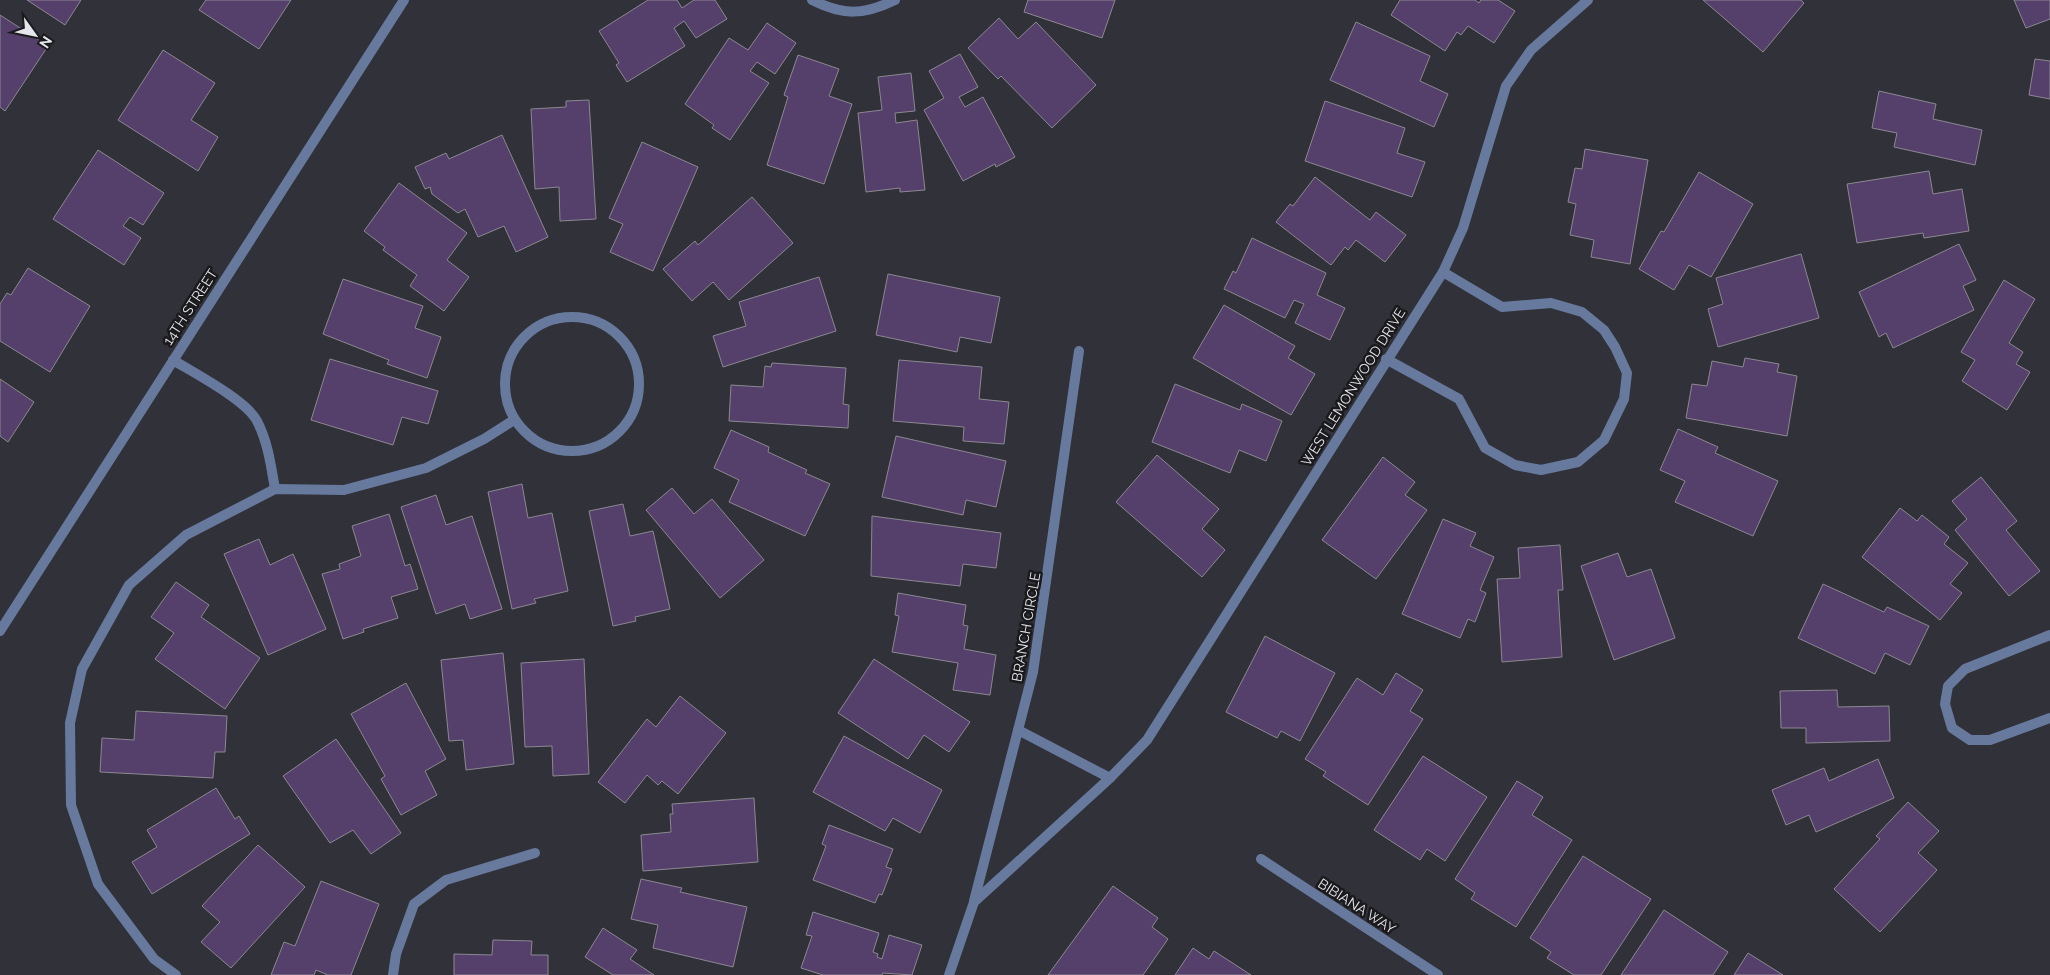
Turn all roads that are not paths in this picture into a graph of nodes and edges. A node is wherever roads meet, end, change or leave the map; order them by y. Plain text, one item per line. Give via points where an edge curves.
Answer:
1 (404, 0) edge
2 (812, 0) edge
3 (895, 0) edge
4 (1588, 0) edge
5 (1443, 272) junction
6 (1079, 351) dead end
7 (1386, 359) junction
8 (173, 360) junction
9 (514, 420) junction
10 (275, 489) junction
11 (0, 631) edge
12 (2050, 635) edge
13 (2050, 718) edge
14 (1018, 730) junction
15 (1110, 778) junction
16 (535, 853) dead end
17 (1261, 860) dead end
18 (974, 902) junction
19 (176, 975) edge
20 (393, 975) edge
21 (949, 975) edge
22 (1438, 975) edge

1 - 8 street, 14TH STREET
2 - 3 street via 842,11 872,11
4 - 5 street, WEST LEMONWOOD DRIVE via 1531,50 1506,86 1463,228
5 - 7 street, WEST LEMONWOOD DRIVE
5 - 7 street via 1502,307 1551,303 1582,312 1604,330 1627,374 1624,399 1604,440 1578,462 1540,470 1515,465 1485,448 1459,399
6 - 14 street, BRANCH CIRCLE via 1034,672
7 - 15 street, WEST LEMONWOOD DRIVE via 1147,740
8 - 10 street via 238,401 256,420 267,444
8 - 11 street, 14TH STREET
9 - 9 street via 531,439 555,450 582,451 607,442 626,424 637,400 638,374 630,349 612,329 588,318 562,317 536,326 517,344 506,368 504,395
9 - 10 street via 426,468 344,490
10 - 19 street via 186,535 129,585 82,669 70,723 71,805 98,884 154,959
12 - 13 street via 1965,669 1948,686 1945,704 1952,728 1970,740 1990,740
14 - 15 street
14 - 18 street, BRANCH CIRCLE
15 - 18 street, WEST LEMONWOOD DRIVE
16 - 20 street via 446,880 414,904 396,954
17 - 22 street, BIBIANA WAY
18 - 21 street, BRANCH CIRCLE

